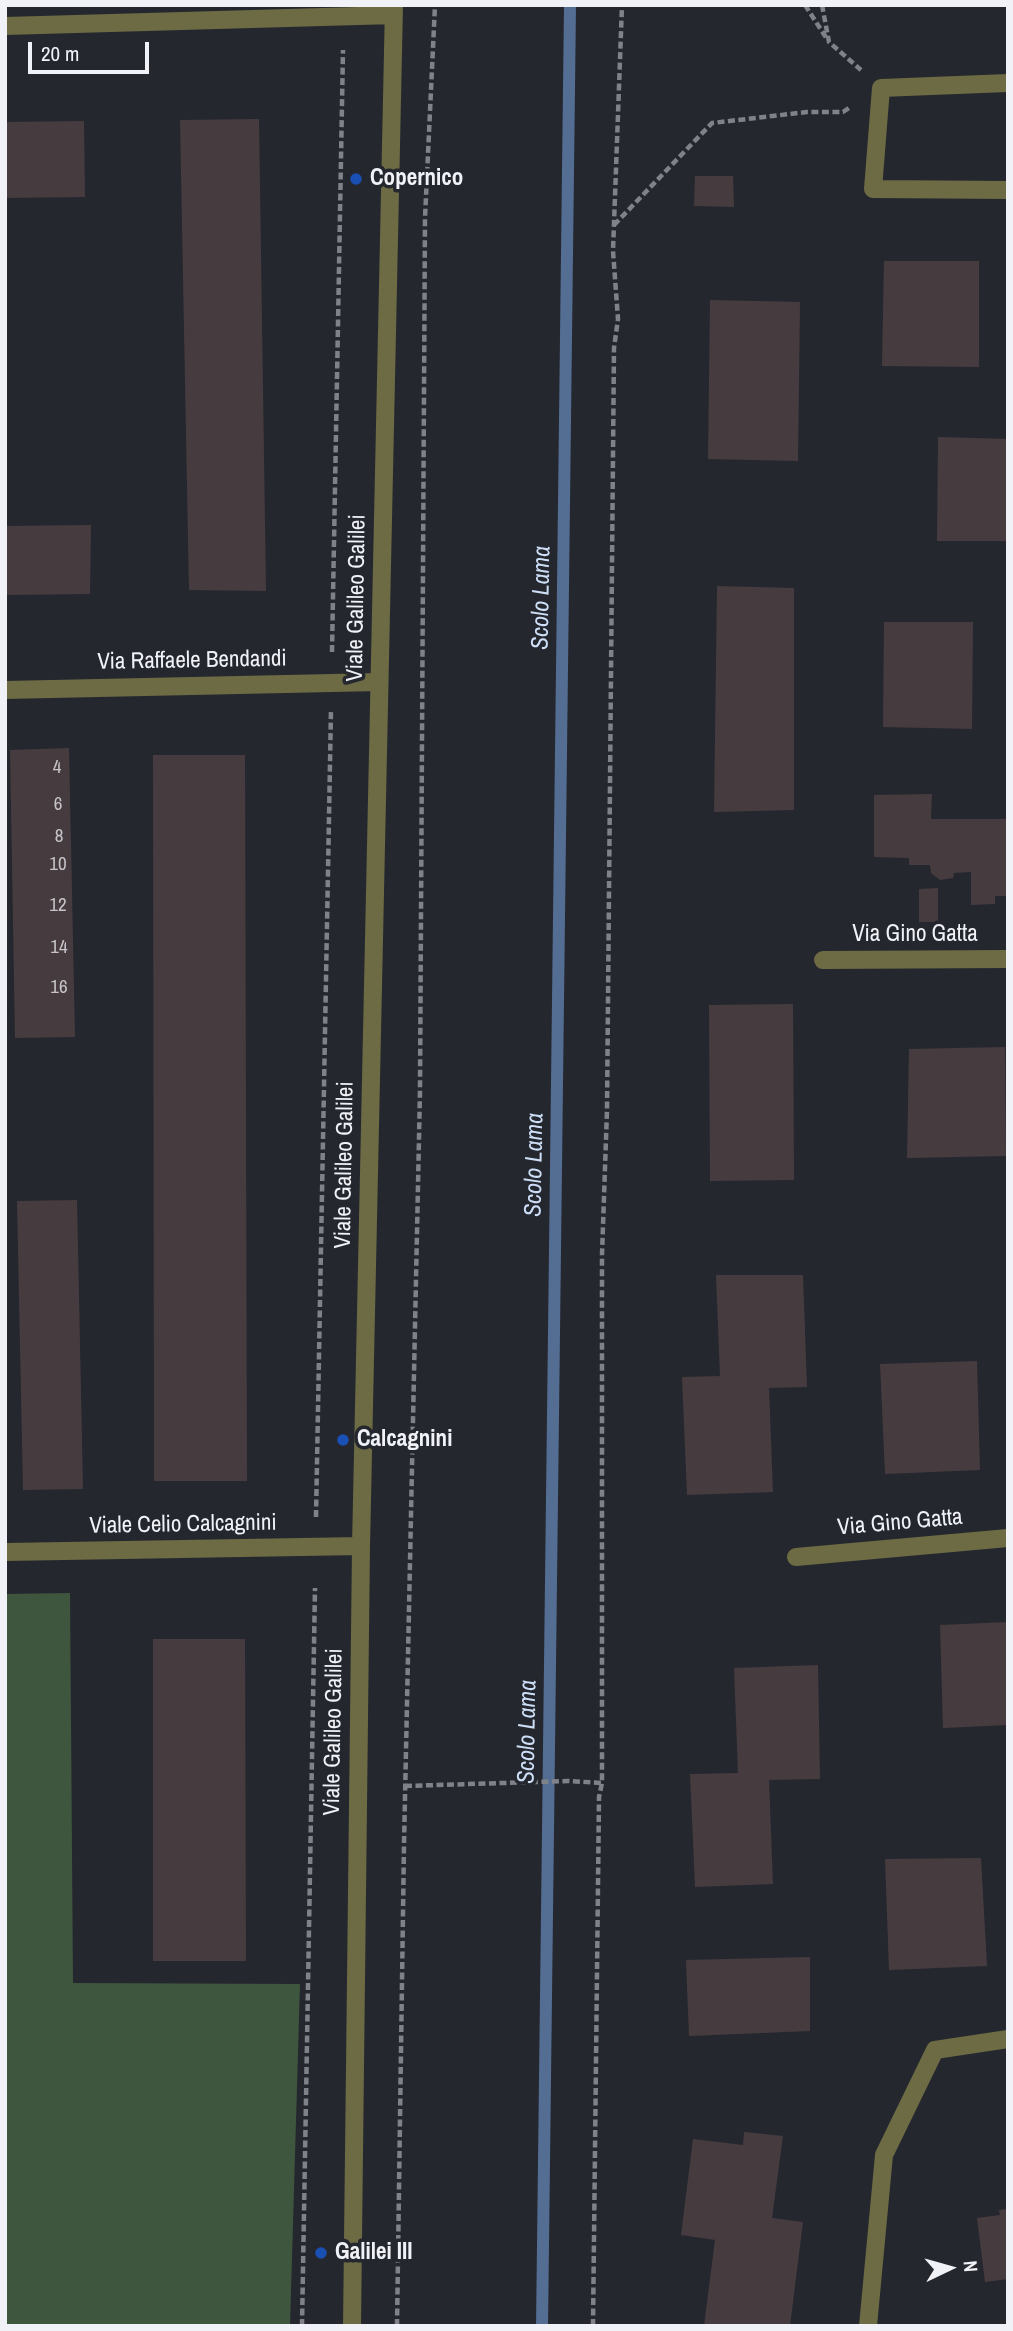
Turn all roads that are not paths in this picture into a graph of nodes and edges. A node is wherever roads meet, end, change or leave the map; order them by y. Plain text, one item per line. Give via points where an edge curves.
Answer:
1 (394, 10) edge
2 (5, 26) edge
3 (1008, 83) edge
4 (1008, 190) edge
5 (379, 682) junction
6 (5, 690) edge
7 (1008, 959) edge
8 (823, 960) dead end
9 (1008, 1538) edge
10 (361, 1546) junction
11 (5, 1552) edge
12 (796, 1557) dead end
13 (1008, 2039) edge
14 (352, 2326) edge
15 (868, 2326) edge

1 - 2 street
1 - 5 street, Viale Galileo Galilei
3 - 4 street via 881,88 873,190
5 - 6 street, Via Raffaele Bendandi
5 - 10 street, Viale Galileo Galilei
7 - 8 street, Via Gino Gatta
9 - 12 street, Via Gino Gatta
10 - 11 street, Viale Celio Calcagnini
10 - 14 street, Viale Galileo Galilei
13 - 15 street via 935,2050 929,2062 884,2155

